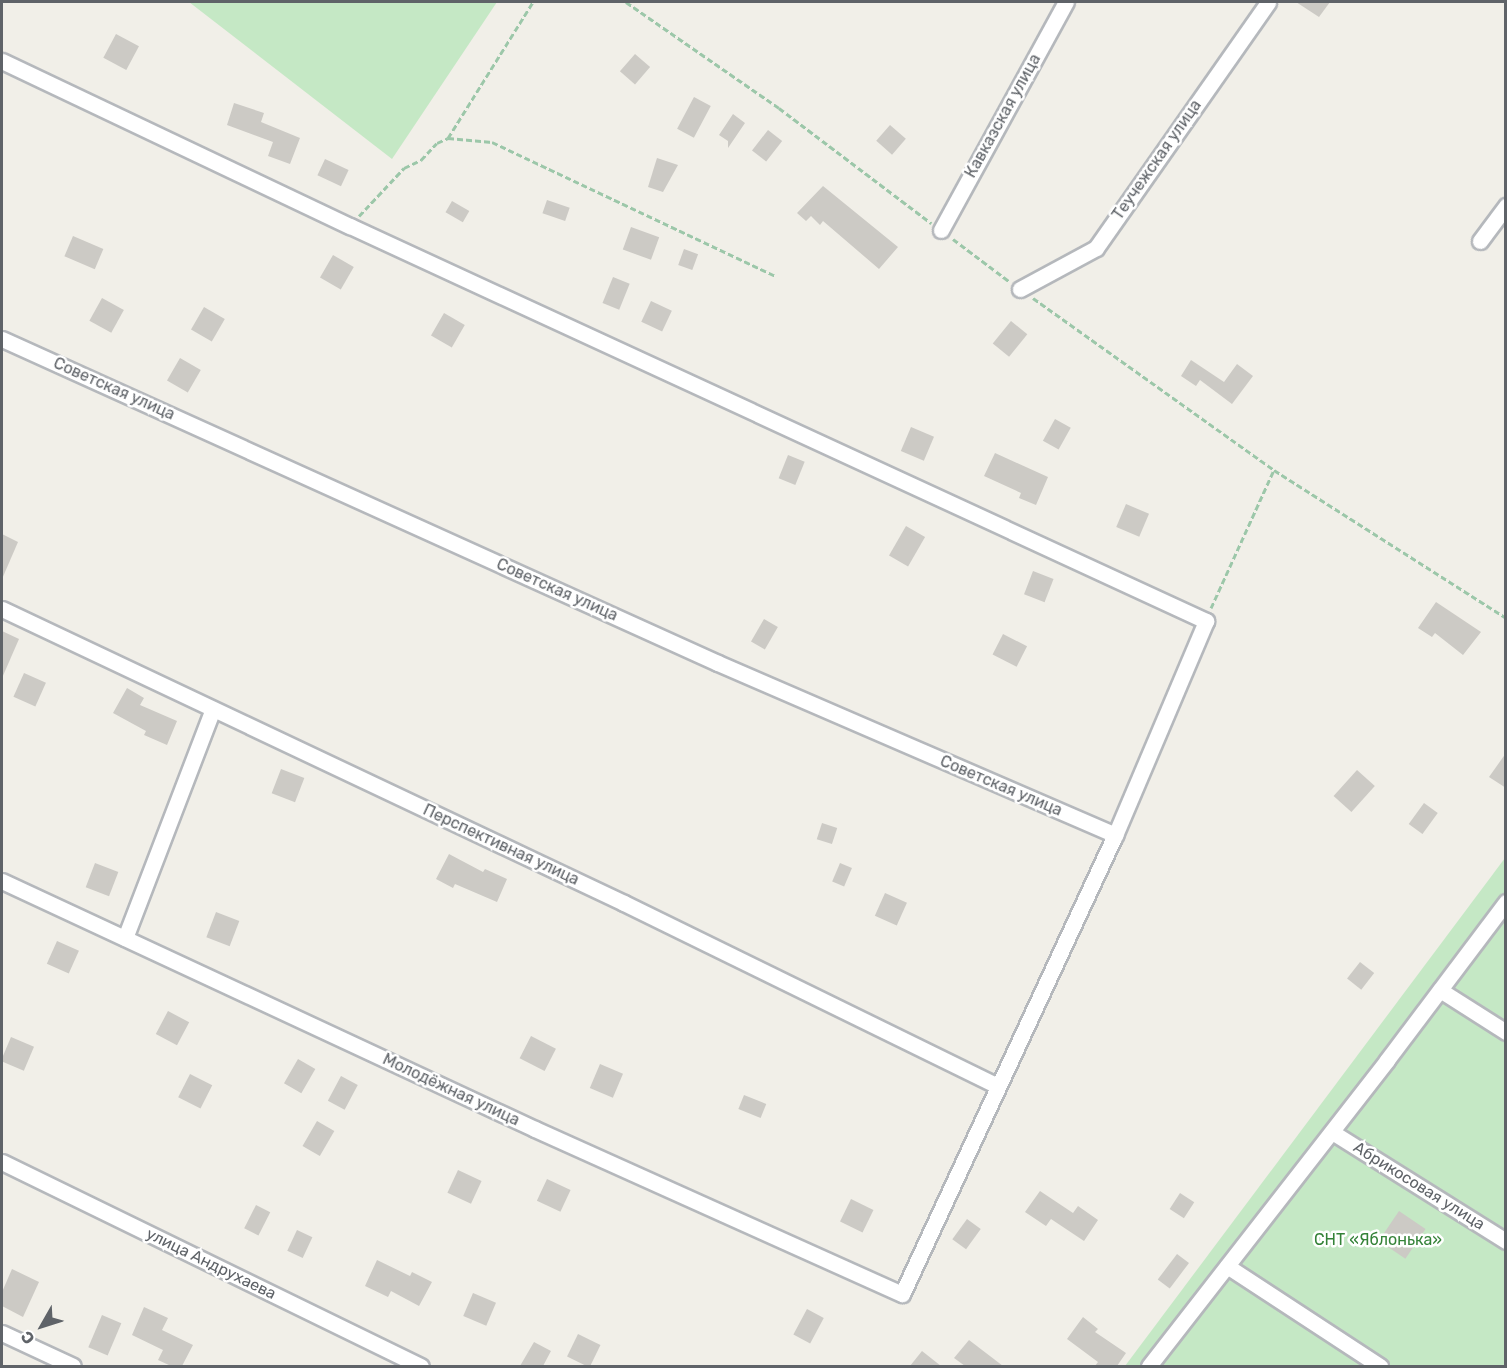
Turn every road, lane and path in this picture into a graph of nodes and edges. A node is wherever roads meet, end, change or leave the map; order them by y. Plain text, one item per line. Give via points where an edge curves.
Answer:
1 (532, 2) edge
2 (626, 2) edge
3 (1066, 2) edge
4 (1268, 2) edge
5 (2, 61) edge
6 (448, 138) junction
7 (1506, 206) edge
8 (350, 225) junction
9 (941, 230) junction
10 (1480, 242) dead end
11 (775, 276) dead end
12 (1020, 289) junction
13 (2, 339) edge
14 (1274, 470) junction
15 (2, 609) edge
16 (1506, 618) edge
17 (1206, 621) junction
18 (213, 709) junction
19 (1115, 834) junction
20 (2, 881) edge
21 (1506, 903) edge
22 (125, 938) junction
23 (1440, 990) junction
24 (1506, 1032) edge
25 (998, 1086) junction
26 (1332, 1132) junction
27 (2, 1162) edge
28 (1506, 1241) edge
29 (1227, 1266) junction
30 (2, 1333) edge
31 (73, 1366) edge
32 (421, 1366) edge
33 (1149, 1366) edge
34 (1380, 1366) edge

1 - 6 path
2 - 9 path via 779,108
3 - 9 street, Кавказская улица
4 - 12 street, Теучежская улица via 1096,248
5 - 8 street
6 - 8 path via 404,168
6 - 11 path via 492,142
7 - 10 street
8 - 17 street
9 - 12 path
12 - 14 path
13 - 19 street, Советская улица via 718,663
14 - 16 path
14 - 17 path
15 - 18 street, Перспективная улица
17 - 19 street
18 - 22 street
18 - 25 street, Перспективная улица via 624,903
19 - 25 street
20 - 22 street, Молодёжная улица
21 - 23 street
22 - 25 street, Молодёжная улица via 902,1294
23 - 24 street
23 - 26 street
26 - 28 street, Абрикосовая улица
26 - 29 street
27 - 32 street, улица Андрухаева
29 - 33 street
29 - 34 street
30 - 31 street

